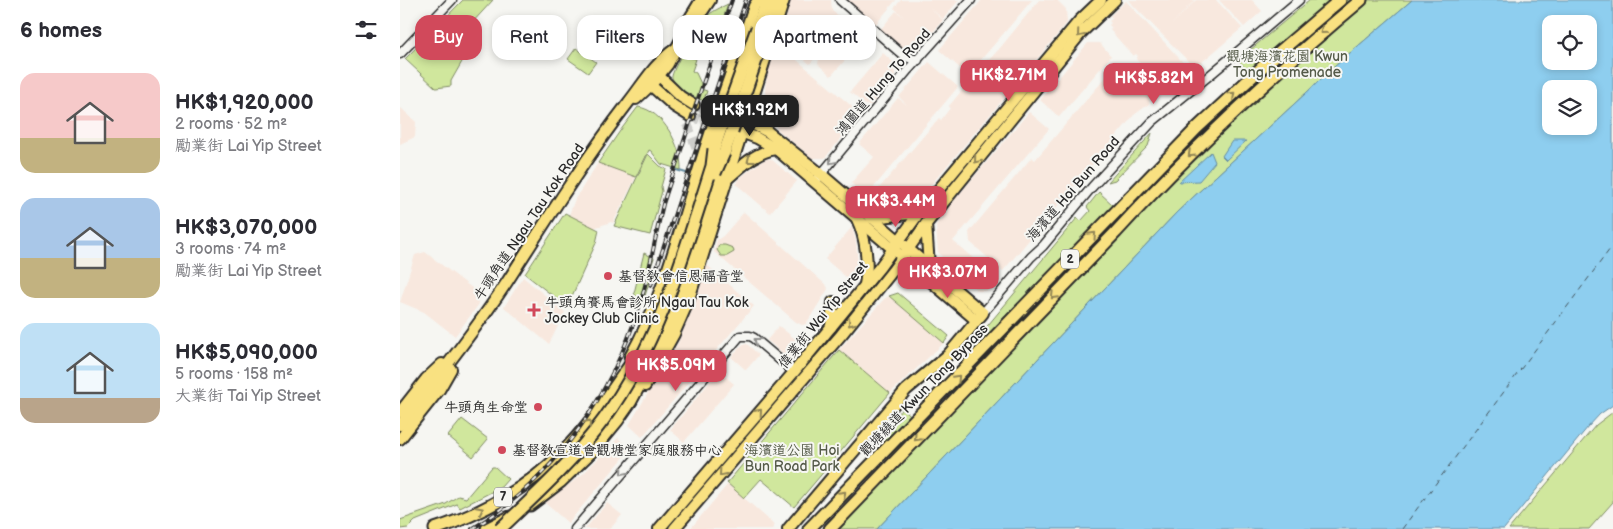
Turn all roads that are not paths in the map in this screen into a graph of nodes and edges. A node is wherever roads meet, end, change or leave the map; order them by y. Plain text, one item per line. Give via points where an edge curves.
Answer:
1 (452, 0) edge
2 (701, 0) edge
3 (710, 0) edge
4 (758, 0) edge
5 (767, 0) edge
6 (776, 0) edge
7 (784, 0) edge
8 (840, 0) edge
9 (972, 0) edge
10 (1101, 0) edge
11 (1115, 0) edge
12 (1299, 0) edge
13 (1340, 0) edge
14 (1360, 0) edge
15 (692, 15) edge
16 (700, 15) edge
17 (400, 54) edge
18 (673, 54) edge
19 (905, 57) junction
20 (918, 60) junction
21 (908, 70) junction
22 (656, 73) junction
23 (648, 83) junction
24 (727, 85) junction
25 (752, 96) junction
26 (694, 105) tunnel mouth
27 (715, 111) junction
28 (688, 120) tunnel mouth
29 (745, 120) junction
30 (711, 123) junction
31 (742, 132) junction
32 (768, 132) junction
33 (776, 149) junction
34 (719, 151) junction
35 (698, 152) tunnel mouth
36 (699, 166) junction
37 (728, 178) junction
38 (818, 178) junction
39 (696, 179) junction
40 (919, 213) junction
41 (855, 216) junction
42 (871, 218) junction
43 (926, 224) junction
44 (896, 245) junction
45 (906, 253) junction
46 (930, 266) junction
47 (864, 286) junction
48 (833, 302) dead end
49 (980, 317) junction
50 (831, 326) junction
51 (453, 358) junction
52 (794, 372) junction
53 (620, 378) junction
54 (624, 412) junction
55 (403, 414) edge
56 (400, 425) edge
57 (400, 439) edge
58 (435, 529) edge
59 (487, 529) edge
60 (500, 529) edge
61 (508, 529) edge
62 (575, 529) edge
63 (659, 529) edge
64 (674, 529) edge
65 (788, 529) edge
66 (809, 529) edge
67 (830, 529) edge

1 - 17 street
2 - 15 main road, 牛頭角道 Ngau Tau Kok Road
3 - 16 main road, 牛頭角道 Ngau Tau Kok Road
4 - 24 main road
5 - 34 highway, 7, bridge
6 - 34 highway, 7, bridge
7 - 25 main road
8 - 19 street
9 - 20 street, 鴻圖道 Hung To Road
10 - 40 main road, 偉業街 Wai Yip Street via 1080,20
11 -> 43 main road, 偉業街 Wai Yip Street via 1081,33
12 - 49 street, 海濱道 Hoi Bun Road via 1152,122
66 -> 13 highway, 觀塘繞道 Kwun Tong Bypass / 2 via 1197,128
14 -> 67 highway, 觀塘繞道 Kwun Tong Bypass / 2 via 1267,82 1160,184
18 - 22 main road, 牛頭角道 Ngau Tau Kok Road
19 - 20 street
19 - 21 street
20 - 21 street, 鴻圖道 Hung To Road
21 -> 38 street, 鴻圖道 Hung To Road
22 - 23 main road, 牛頭角道 Ngau Tau Kok Road
22 - 26 main road
23 - 28 main road
23 - 51 main road, 牛頭角道 Ngau Tau Kok Road via 640,96 628,103 613,121
24 - 25 main road via 734,98 740,100
24 - 27 main road
25 - 29 main road
25 - 32 main road via 753,109
27 - 29 main road
27 - 30 main road
29 - 31 main road
29 - 32 main road
30 - 31 main road
30 - 36 main road
31 - 33 main road
31 - 37 main road
32 - 38 main road
33 -> 37 main road via 756,155
33 - 38 main road
34 - 53 highway, 7 via 704,171 667,288 639,352
34 - 54 highway, 7, bridge via 722,169 688,280 668,330
34 - 60 highway, bridge via 674,285 638,365 590,436
34 - 61 highway, bridge via 717,168 679,287 642,368 586,450
35 - 39 main road
36 - 37 main road via 712,154 722,154 727,159
36 - 39 main road
37 - 54 main road via 681,318 645,386
38 - 41 main road
38 - 42 main road
39 - 53 main road via 659,294
40 - 42 main road
40 - 44 main road, 偉業街 Wai Yip Street
41 - 44 main road
41 - 47 main road via 867,264
42 - 44 main road
43 - 45 main road, 偉業街 Wai Yip Street
43 - 46 main road
44 - 45 main road
44 - 47 main road, 偉業街 Wai Yip Street
45 - 46 main road
45 - 49 main road
45 -> 64 main road, 偉業街 Wai Yip Street via 841,335
46 - 49 main road
47 - 50 main road, 偉業街 Wai Yip Street
48 - 50 main road
49 - 65 main road, 海濱道 Hoi Bun Road via 948,355 906,390
50 - 52 main road, 偉業街 Wai Yip Street
51 - 55 main road, 牛頭角道 Ngau Tau Kok Road via 434,371
51 - 57 main road, 牛頭角道 Ngau Tau Kok Road via 451,370 439,390
52 -> 62 street via 750,336 740,336
63 -> 52 main road, 偉業街 Wai Yip Street
58 -> 53 highway, 7 via 494,503 543,470 574,440
54 - 59 highway, 7 via 594,449 554,487 528,507
55 - 56 main road, 牛頭角道 Ngau Tau Kok Road

